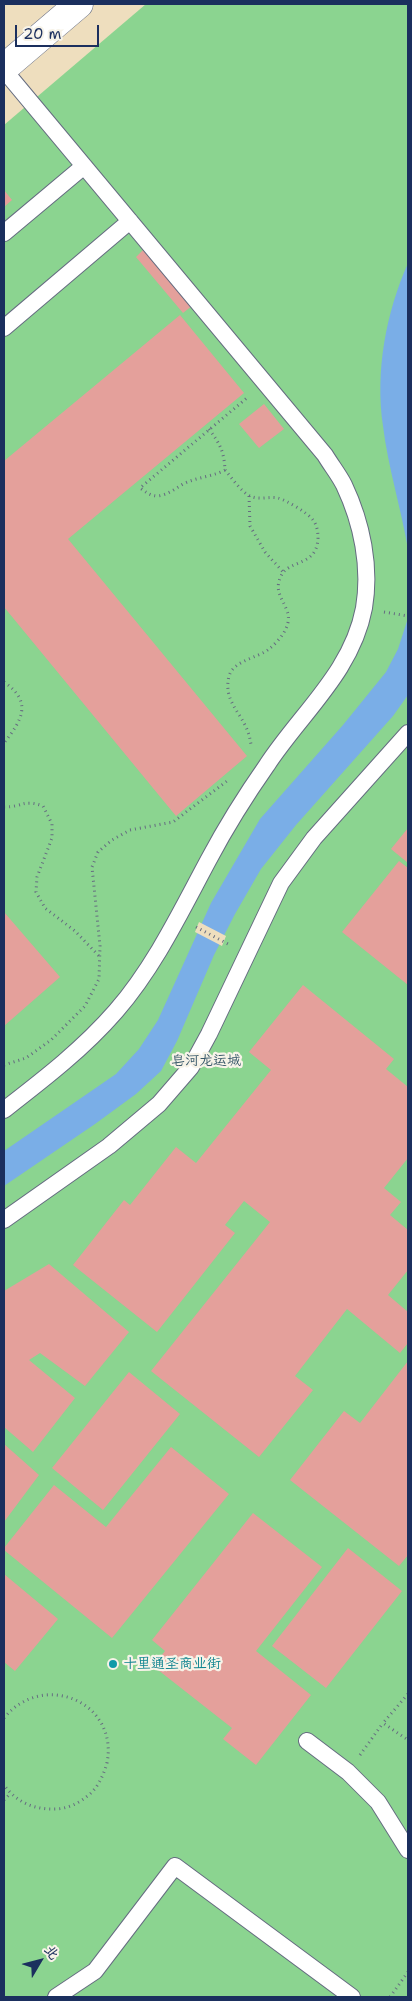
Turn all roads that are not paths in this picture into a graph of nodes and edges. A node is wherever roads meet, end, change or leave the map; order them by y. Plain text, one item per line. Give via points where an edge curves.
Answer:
1 (79, 4) edge
2 (4, 69) edge
3 (84, 166) junction
4 (130, 221) junction
5 (4, 233) edge
6 (4, 328) edge
7 (408, 733) edge
8 (4, 1110) edge
9 (4, 1220) edge
10 (307, 1741) dead end
11 (408, 1850) edge
12 (56, 1997) edge
13 (352, 1997) edge

1 - 2 street
2 - 3 lane
3 - 4 lane
3 - 5 lane
4 - 6 lane
4 - 8 lane via 325,455 344,485 364,546 367,572 364,609 349,653 332,681 272,757 243,800 147,970 88,1041 57,1070
7 - 9 lane via 314,838 281,883 191,1067 159,1104 109,1146
10 - 11 lane via 348,1772 378,1802
12 - 13 lane via 95,1970 175,1866

